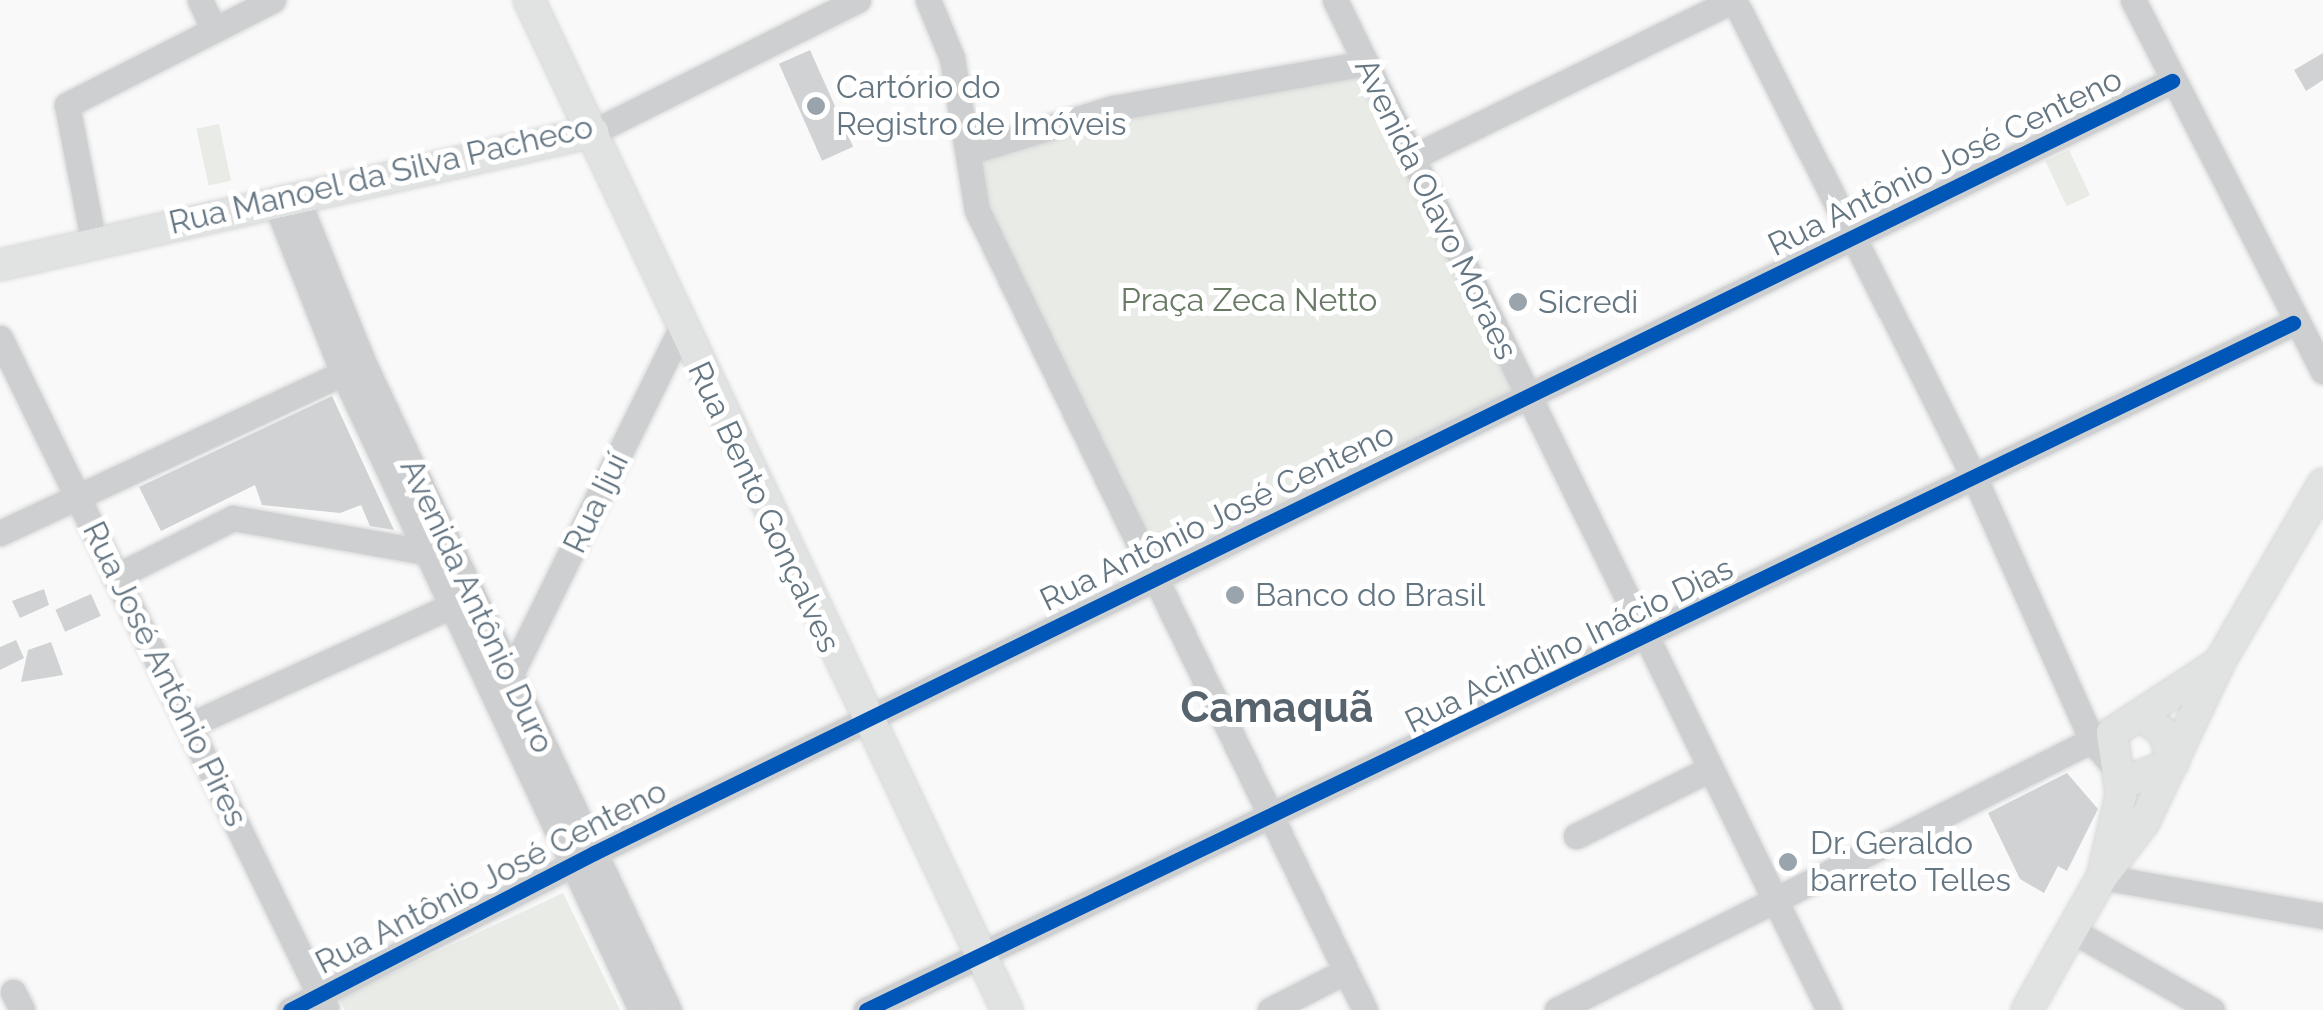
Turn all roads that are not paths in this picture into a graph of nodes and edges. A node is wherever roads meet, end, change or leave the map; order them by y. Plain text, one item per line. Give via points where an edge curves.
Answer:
1 (200, 0) edge
2 (273, 0) edge
3 (528, 0) edge
4 (858, 0) edge
5 (928, 0) edge
6 (1336, 0) edge
7 (1734, 0) edge
8 (2133, 0) edge
9 (213, 28) junction
10 (1366, 63) junction
11 (2172, 81) junction
12 (593, 132) junction
13 (969, 152) junction
14 (1412, 158) junction
15 (285, 198) junction
16 (93, 239) junction
17 (1852, 240) junction
18 (0, 265) edge
19 (2294, 322) junction
20 (680, 330) junction
21 (0, 338) edge
22 (353, 368) junction
23 (2323, 370) edge
24 (1524, 394) junction
25 (1976, 481) junction
26 (2323, 484) edge
27 (76, 494) junction
28 (0, 532) edge
29 (438, 553) junction
30 (116, 578) junction
31 (1153, 580) junction
32 (460, 602) junction
33 (1644, 640) junction
34 (2219, 663) junction
35 (510, 676) junction
36 (866, 722) junction
37 (192, 724) junction
38 (2117, 728) junction
39 (2172, 762) junction
40 (1708, 770) junction
41 (2119, 772) junction
42 (1271, 818) junction
43 (1576, 836) dead end
44 (582, 859) junction
45 (2102, 876) junction
46 (1772, 900) junction
47 (2323, 916) edge
48 (2071, 930) junction
49 (980, 955) junction
50 (1346, 971) junction
51 (1310, 1001) edge
52 (324, 1002) edge
53 (290, 1010) edge
54 (641, 1010) edge
55 (669, 1010) edge
56 (866, 1010) edge
57 (1007, 1010) edge
58 (1270, 1010) edge
59 (1365, 1010) edge
60 (1557, 1010) edge
61 (1829, 1010) edge
62 (2027, 1010) edge
63 (2212, 1010) edge

1 - 9 street
2 - 9 street
3 - 12 main road, Rua Bento Gonçalves
4 - 12 street, Rua Manoel da Silva Pacheco
5 - 13 street via 952,58
6 - 10 street, Avenida Olavo Moraes
7 - 14 street
7 - 17 street
8 - 11 street
9 - 16 street via 67,105
10 - 13 street via 1113,108
10 - 14 street, Avenida Olavo Moraes
11 - 17 street, Rua Antônio José Centeno
11 - 19 street
12 - 15 main road, Rua Manoel da Silva Pacheco
12 - 20 main road, Rua Bento Gonçalves
13 - 31 street via 977,210
14 - 24 street, Avenida Olavo Moraes
15 - 16 main road, Rua Manoel da Silva Pacheco
15 - 22 street, Avenida Antônio Duro
16 - 18 main road, Rua Manoel da Silva Pacheco
17 - 24 street, Rua Antônio José Centeno
17 - 25 street
19 - 23 street
19 - 25 street, Rua Acindino Inácio Dias
20 - 35 street, Rua Ijuí
20 - 36 main road, Rua Bento Gonçalves
21 - 27 street, Rua José Antônio Pires
22 - 27 street
22 - 29 street, Avenida Antônio Duro
24 - 31 street, Rua Antônio José Centeno
24 - 33 street, Avenida Olavo Moraes
25 - 33 street, Rua Acindino Inácio Dias
25 - 38 street
26 - 34 main road
27 - 28 street
27 - 30 street, Rua José Antônio Pires
29 - 30 street via 233,518
29 - 32 street, Avenida Antônio Duro
30 - 37 street, Rua José Antônio Pires
31 - 36 street, Rua Antônio José Centeno
31 - 42 street
32 - 35 street, Avenida Antônio Duro
32 - 37 street
32 - 44 street, Avenida Antônio Duro
33 - 40 street, Avenida Olavo Moraes
33 - 42 street, Rua Acindino Inácio Dias
34 - 38 main road
34 - 39 main road
35 - 44 street, Avenida Antônio Duro
36 - 44 street, Rua Antônio José Centeno
36 - 49 main road, Rua Bento Gonçalves
37 - 52 street, Rua José Antônio Pires
38 - 39 main road via 2164,733
38 - 41 main road via 2110,747
38 - 46 street
39 - 41 main road via 2143,777
39 - 45 main road via 2128,850
40 - 43 street
40 - 46 street, Avenida Olavo Moraes
41 - 45 main road via 2119,811
42 - 49 street, Rua Acindino Inácio Dias
42 - 50 street
44 - 52 street, Rua Antônio José Centeno
44 - 54 street, Avenida Antônio Duro
44 - 55 street, Avenida Antônio Duro
45 - 47 street
45 - 48 main road
46 - 60 street
46 - 61 street, Avenida Olavo Moraes
48 - 62 main road
48 - 63 street
49 - 56 street, Rua Acindino Inácio Dias
49 - 57 main road, Rua Bento Gonçalves
50 - 51 street
50 - 59 street
51 - 58 street
52 - 53 street, Rua Antônio José Centeno

